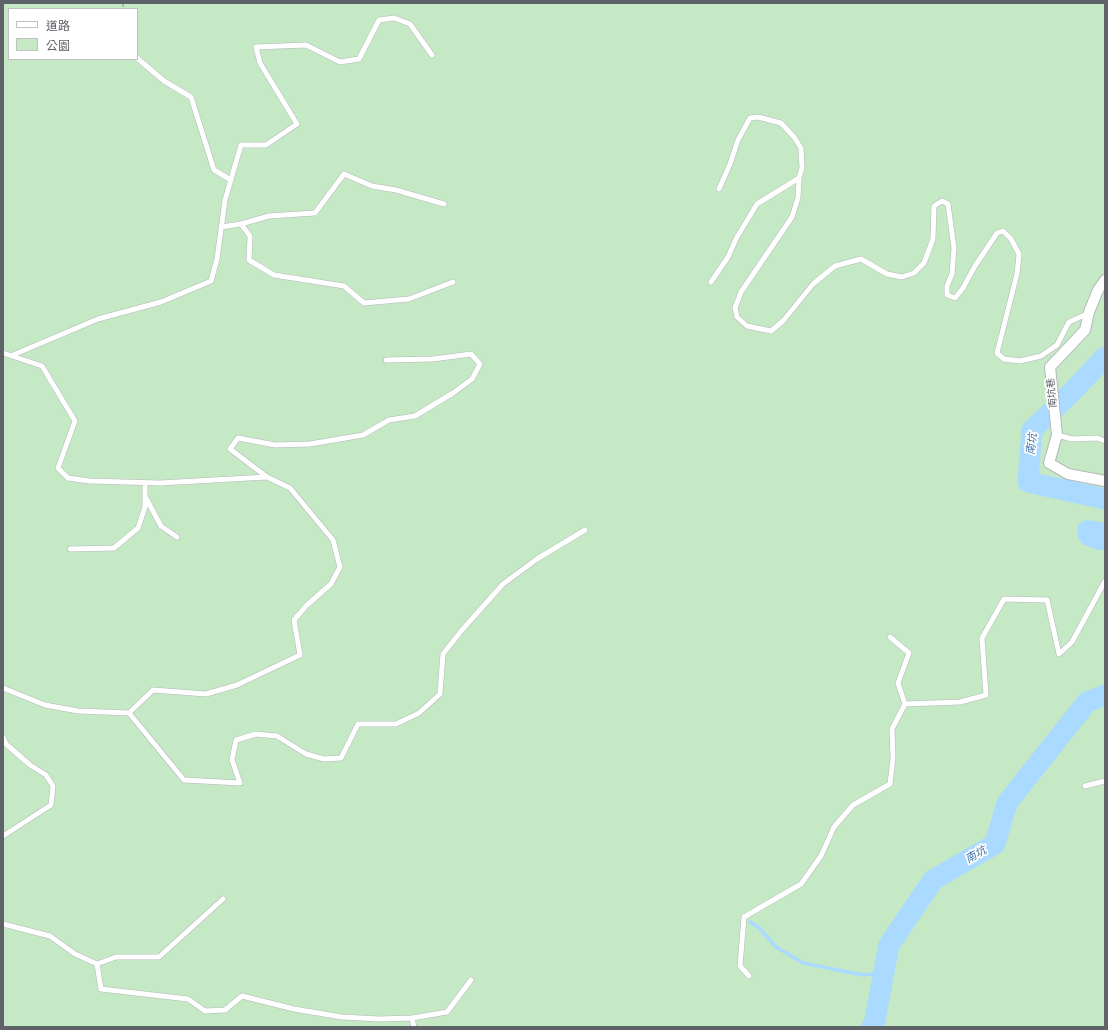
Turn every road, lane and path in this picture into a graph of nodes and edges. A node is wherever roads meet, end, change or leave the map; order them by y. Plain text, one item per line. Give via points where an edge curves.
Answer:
1 (432, 55) dead end
2 (138, 59) edge
3 (799, 178) junction
4 (231, 180) junction
5 (719, 189) dead end
6 (444, 204) dead end
7 (241, 224) junction
8 (221, 227) junction
9 (1105, 280) edge
10 (453, 282) dead end
11 (711, 282) dead end
12 (1090, 312) junction
13 (3, 353) edge
14 (13, 355) junction
15 (386, 360) dead end
16 (1057, 434) junction
17 (1105, 441) edge
18 (267, 477) junction
19 (1105, 480) edge
20 (145, 482) junction
21 (145, 497) junction
22 (585, 530) dead end
23 (177, 537) dead end
24 (70, 549) dead end
25 (1105, 581) edge
26 (890, 637) dead end
27 (3, 688) edge
28 (905, 704) junction
29 (129, 713) junction
30 (3, 737) edge
31 (1105, 781) edge
32 (1085, 786) dead end
33 (3, 836) edge
34 (223, 899) dead end
35 (3, 924) edge
36 (97, 964) junction
37 (749, 976) dead end
38 (471, 980) dead end
39 (412, 1018) junction
40 (414, 1027) edge

1 - 4 lane via 410,24 394,18 379,20 359,59 340,62 306,45 256,47 260,64 297,124 266,145 241,145
2 - 4 lane via 164,81 191,96 214,170
3 - 5 lane via 802,148 794,137 781,123 758,117 750,118 738,140
3 - 11 lane via 757,204
3 - 12 lane via 798,198 792,217 741,292 735,308 737,317 748,326 771,331 783,321 813,284 835,266 861,259 887,274 902,277 914,274 924,263 933,239 934,206 942,201 948,204 954,248 947,295 955,298 997,233 1003,231 1019,254 1018,274 997,353 1004,359 1020,361 1040,356 1057,345 1069,322
4 - 8 lane
6 - 7 lane via 372,186 344,174 315,213 269,216
7 - 8 lane
7 - 10 lane via 250,236 249,260 274,275 344,286 364,303 409,299
8 - 14 lane via 211,281 161,302 98,319
9 - 12 street, 南坑巷 via 1098,290
12 - 16 street, 南坑巷 via 1085,330 1050,367
13 - 14 lane
14 - 20 lane via 42,366 75,421 58,468 68,478
15 - 18 lane via 433,359 471,354 480,364 472,380 453,394 415,416 389,420 363,435 310,444 275,445 238,438 230,449
16 - 17 lane via 1072,439 1097,438
16 - 19 street, 南坑巷 via 1049,463 1068,474
18 - 20 lane
18 - 29 lane via 290,488 333,540 340,567 331,584 294,620 300,655 238,685 206,694 153,690
20 - 21 lane
21 - 23 lane via 161,526
21 - 24 lane via 145,507 138,528 114,548
22 - 29 lane via 537,559 503,584 462,630 442,654 440,694 419,713 396,724 358,724 341,758 324,759 306,754 277,736 256,734 236,740 232,760 240,783 184,780
25 - 28 lane via 1072,642 1059,654 1047,600 1004,599 982,638 986,695 960,702
26 - 28 lane via 909,653 898,683
27 - 29 lane via 45,705 78,711
28 - 37 lane via 892,729 893,758 890,784 853,805 834,827 821,856 801,884 744,916 740,966
30 - 33 lane via 6,744 46,775 52,786 51,805
31 - 32 lane
34 - 36 lane via 159,958 116,957
35 - 36 lane via 50,936 75,954
36 - 39 lane via 101,989 188,999 205,1011 225,1010 242,996 294,1009 342,1017 379,1020
38 - 39 lane via 448,1012
39 - 40 lane

